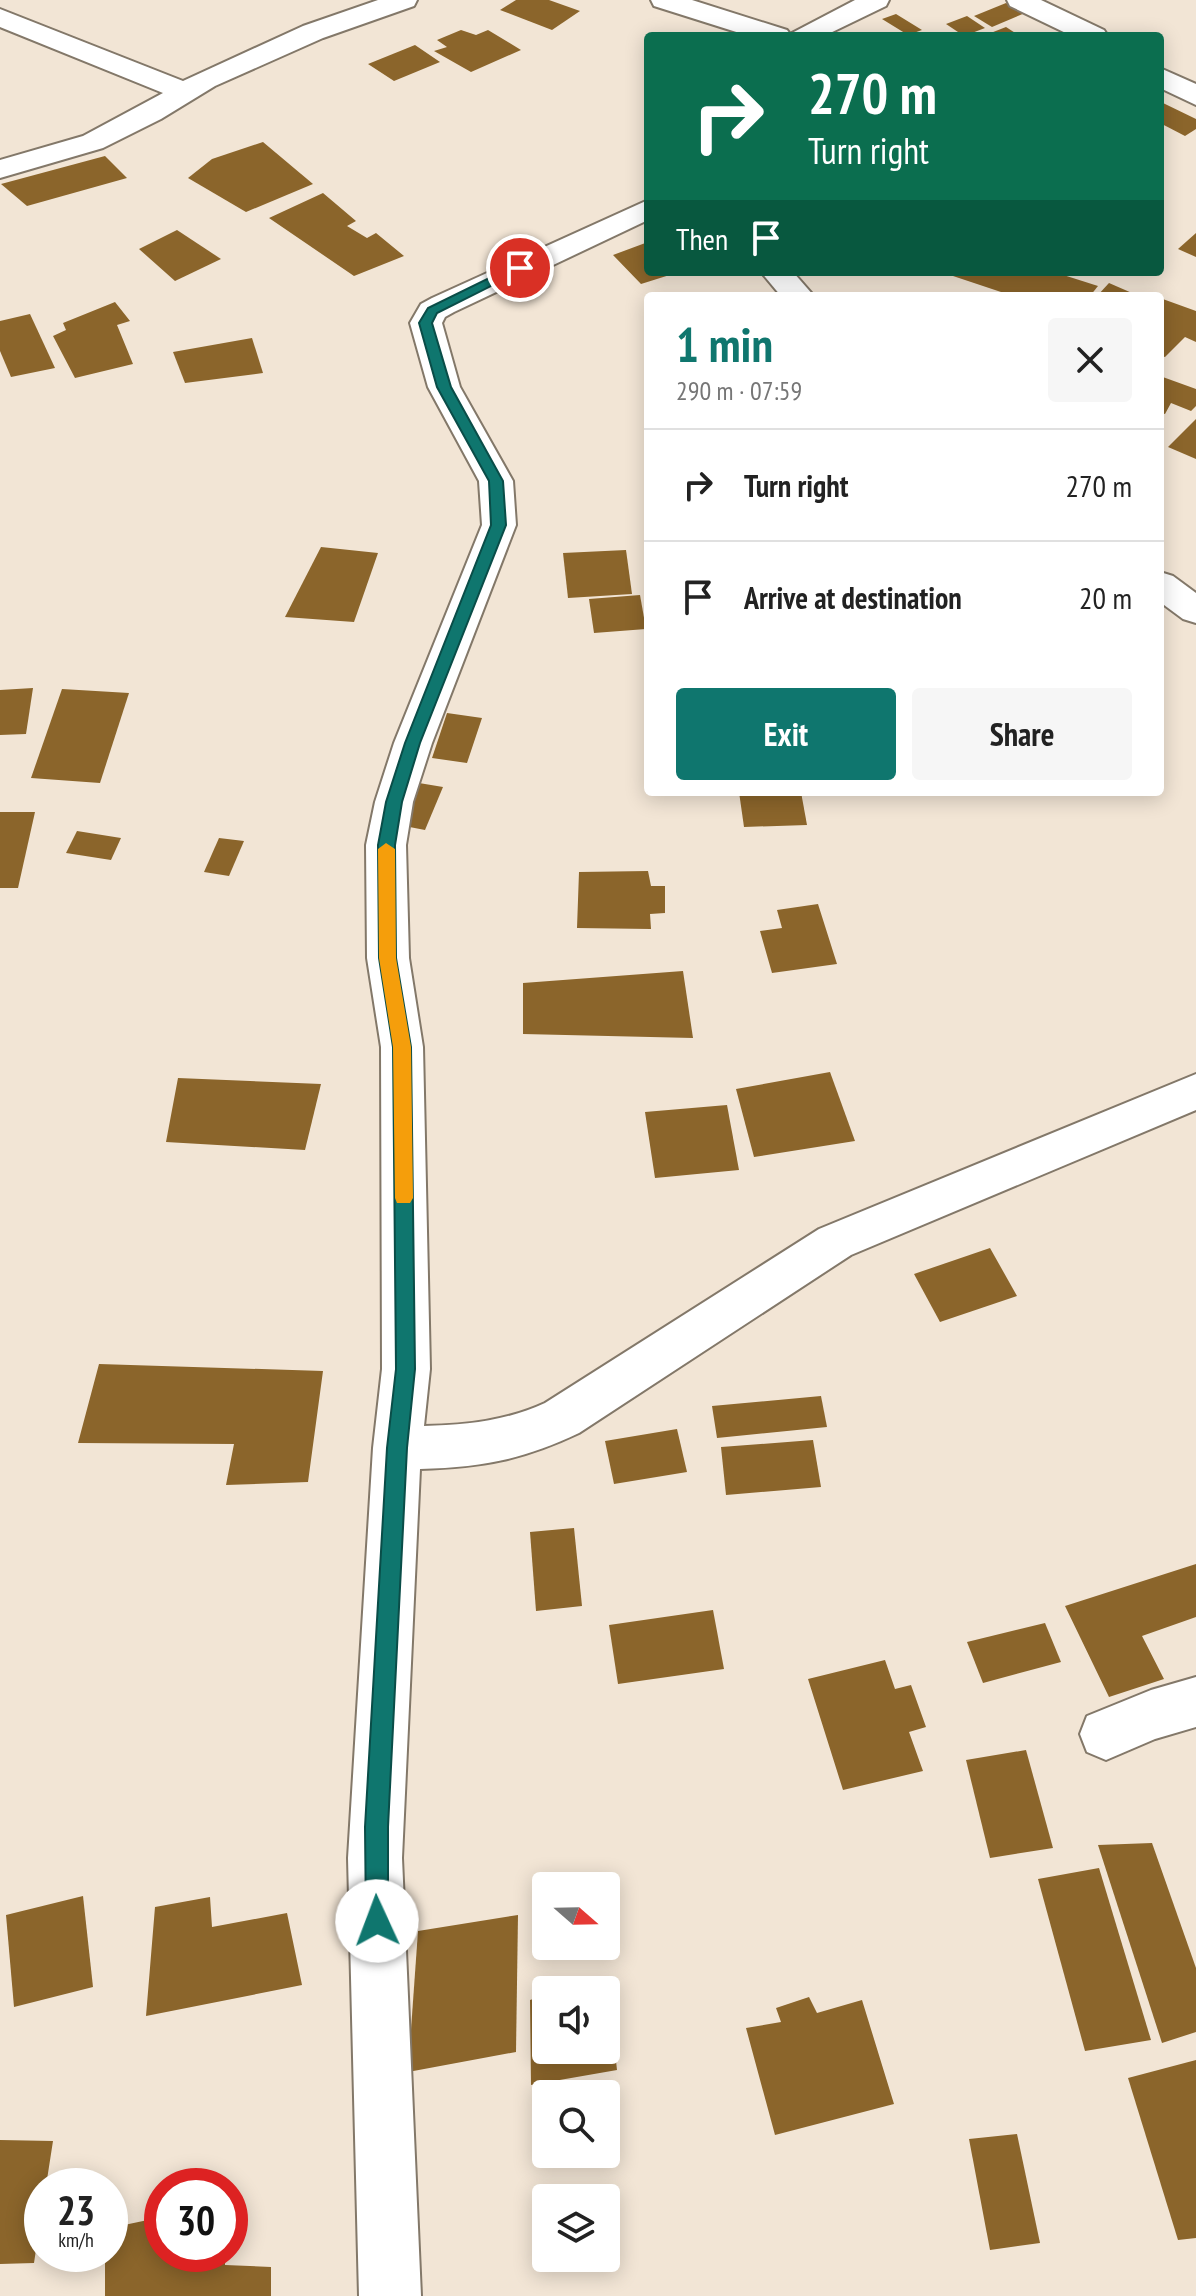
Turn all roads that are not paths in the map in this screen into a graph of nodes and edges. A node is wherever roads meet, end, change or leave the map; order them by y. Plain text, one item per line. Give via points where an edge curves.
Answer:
1 (33, 0) edge
2 (404, 0) edge
3 (664, 0) edge
4 (876, 0) edge
5 (1020, 0) edge
6 (3, 18) edge
7 (764, 32) edge
8 (810, 32) edge
9 (1086, 32) edge
10 (1164, 78) edge
11 (185, 92) junction
12 (1196, 96) edge
13 (0, 169) edge
14 (644, 211) edge
15 (780, 276) edge
16 (794, 292) edge
17 (1164, 587) edge
18 (1196, 611) edge
19 (1196, 1091) edge
20 (397, 1448) junction
21 (1196, 1702) edge
22 (1106, 1734) dead end
23 (390, 2296) edge

1 - 6 street
2 - 11 street via 313,32
3 - 7 street
4 - 8 street
5 - 9 street
6 - 11 street
10 - 12 street
11 - 13 street via 93,142
14 - 20 street via 443,305 426,323 444,387 496,481 500,506 499,525 413,743 386,845 388,958 402,1047 406,1369
15 - 16 street
17 - 18 street
19 - 20 street via 835,1242 562,1418 526,1435 469,1446
20 - 23 street via 375,1858
21 - 22 street

